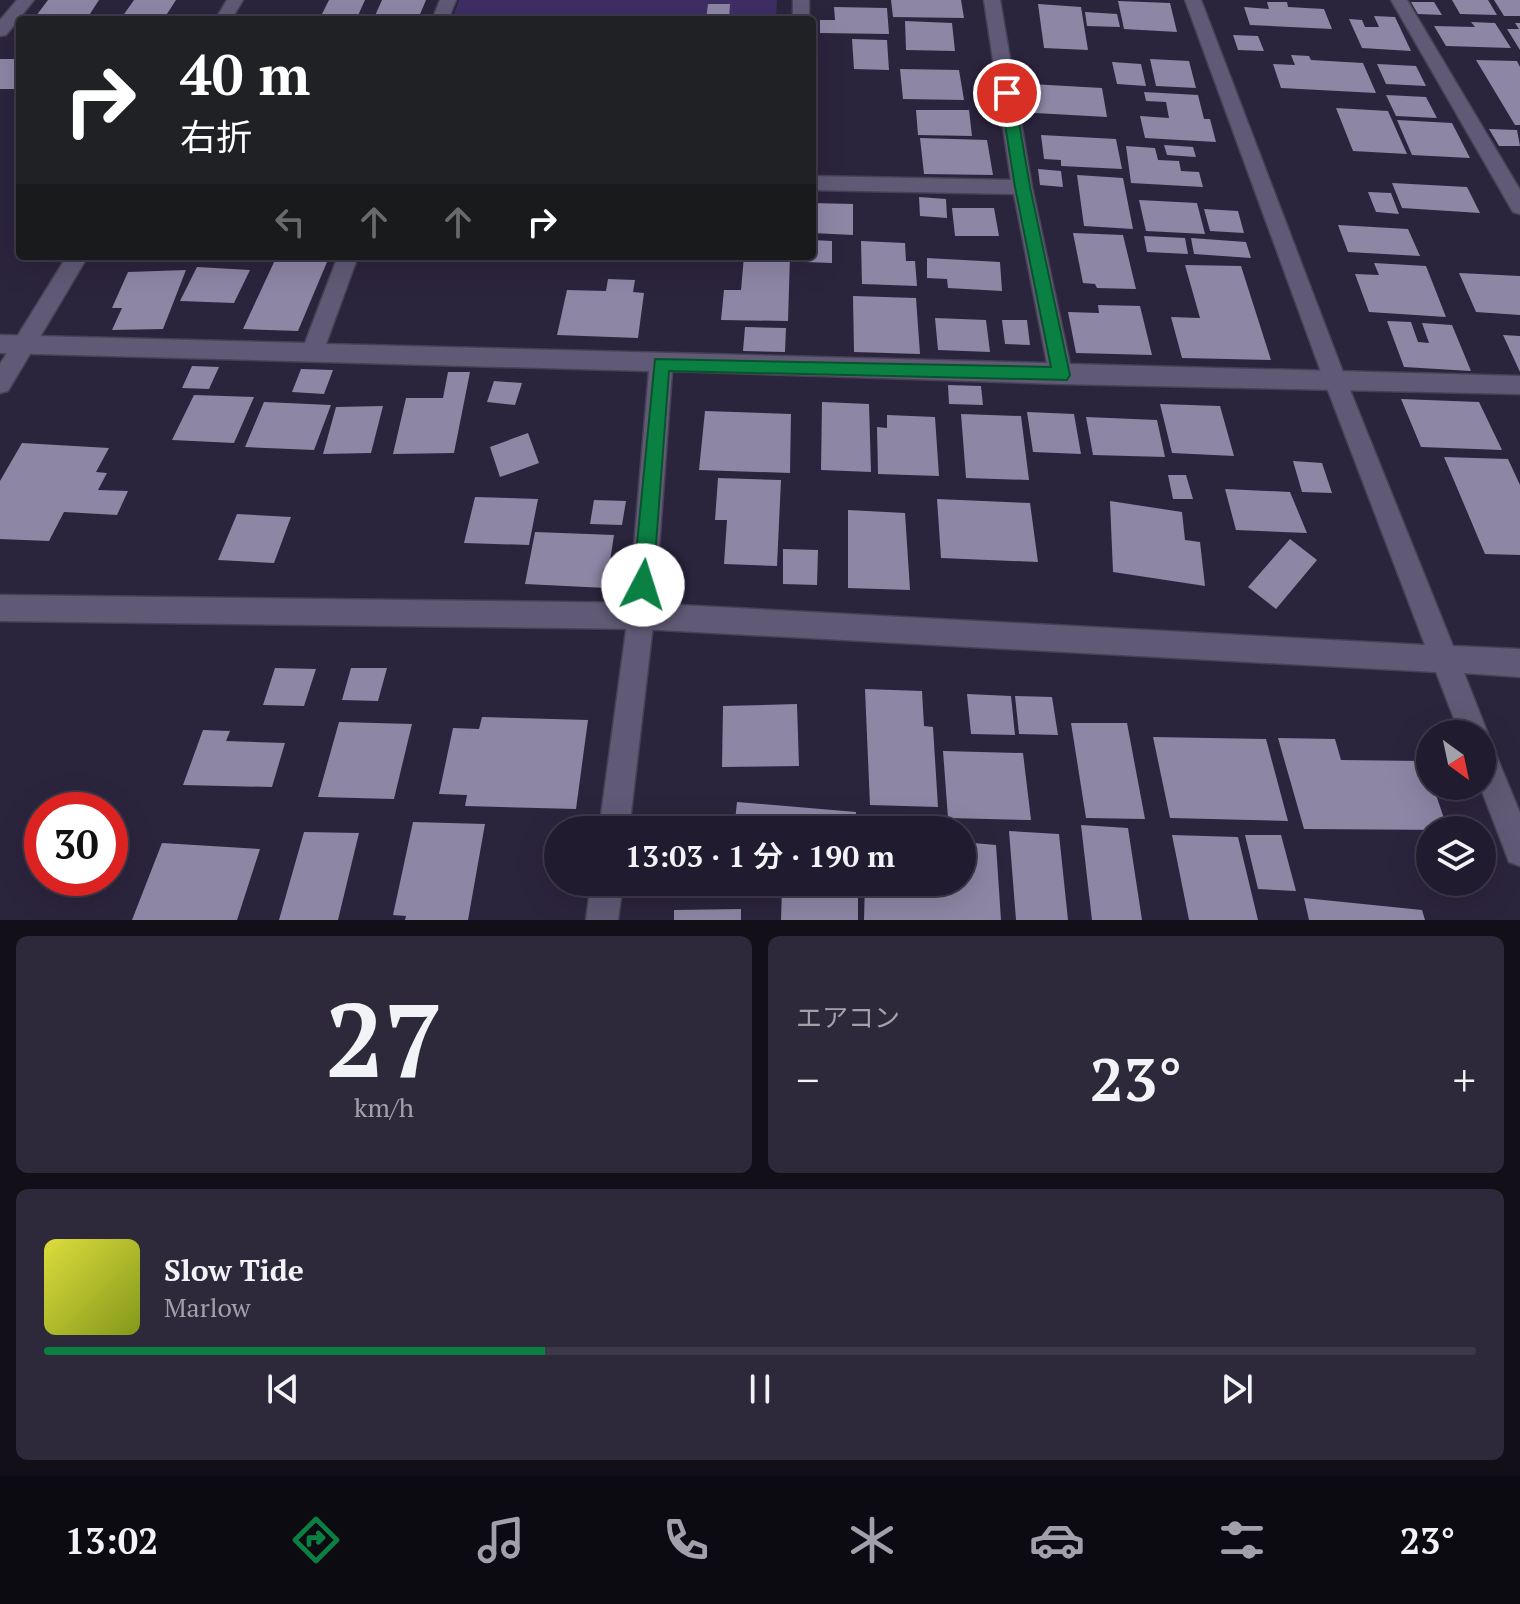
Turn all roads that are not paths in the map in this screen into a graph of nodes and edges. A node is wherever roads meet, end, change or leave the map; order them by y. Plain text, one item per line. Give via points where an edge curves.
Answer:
1 (26, 0) edge
2 (992, 0) edge
3 (1193, 0) edge
4 (1399, 0) edge
5 (0, 31) edge
6 (816, 183) edge
7 (1022, 187) junction
8 (1519, 204) edge
9 (76, 260) edge
10 (347, 260) edge
11 (0, 344) edge
12 (23, 344) junction
13 (312, 353) junction
14 (661, 364) junction
15 (1061, 375) junction
16 (1335, 380) junction
17 (0, 384) edge
18 (1520, 385) edge
19 (0, 608) edge
20 (641, 616) junction
21 (1444, 660) junction
22 (1520, 663) edge
23 (1468, 720) edge
24 (1496, 790) edge
25 (616, 816) edge
26 (1520, 851) edge
27 (605, 896) edge
28 (602, 920) edge

1 - 5 street
2 - 7 street
3 - 16 street
4 - 8 street
6 - 7 street
7 - 15 street
9 - 12 street
10 - 13 street
11 - 12 street
12 - 13 street
12 - 17 street
13 - 14 street
14 - 15 street
14 - 20 street
15 - 16 street
16 - 18 street
16 - 21 street
19 - 20 street
20 - 21 street
20 - 25 street
21 - 22 street
21 - 23 street
24 - 26 street
27 - 28 street

